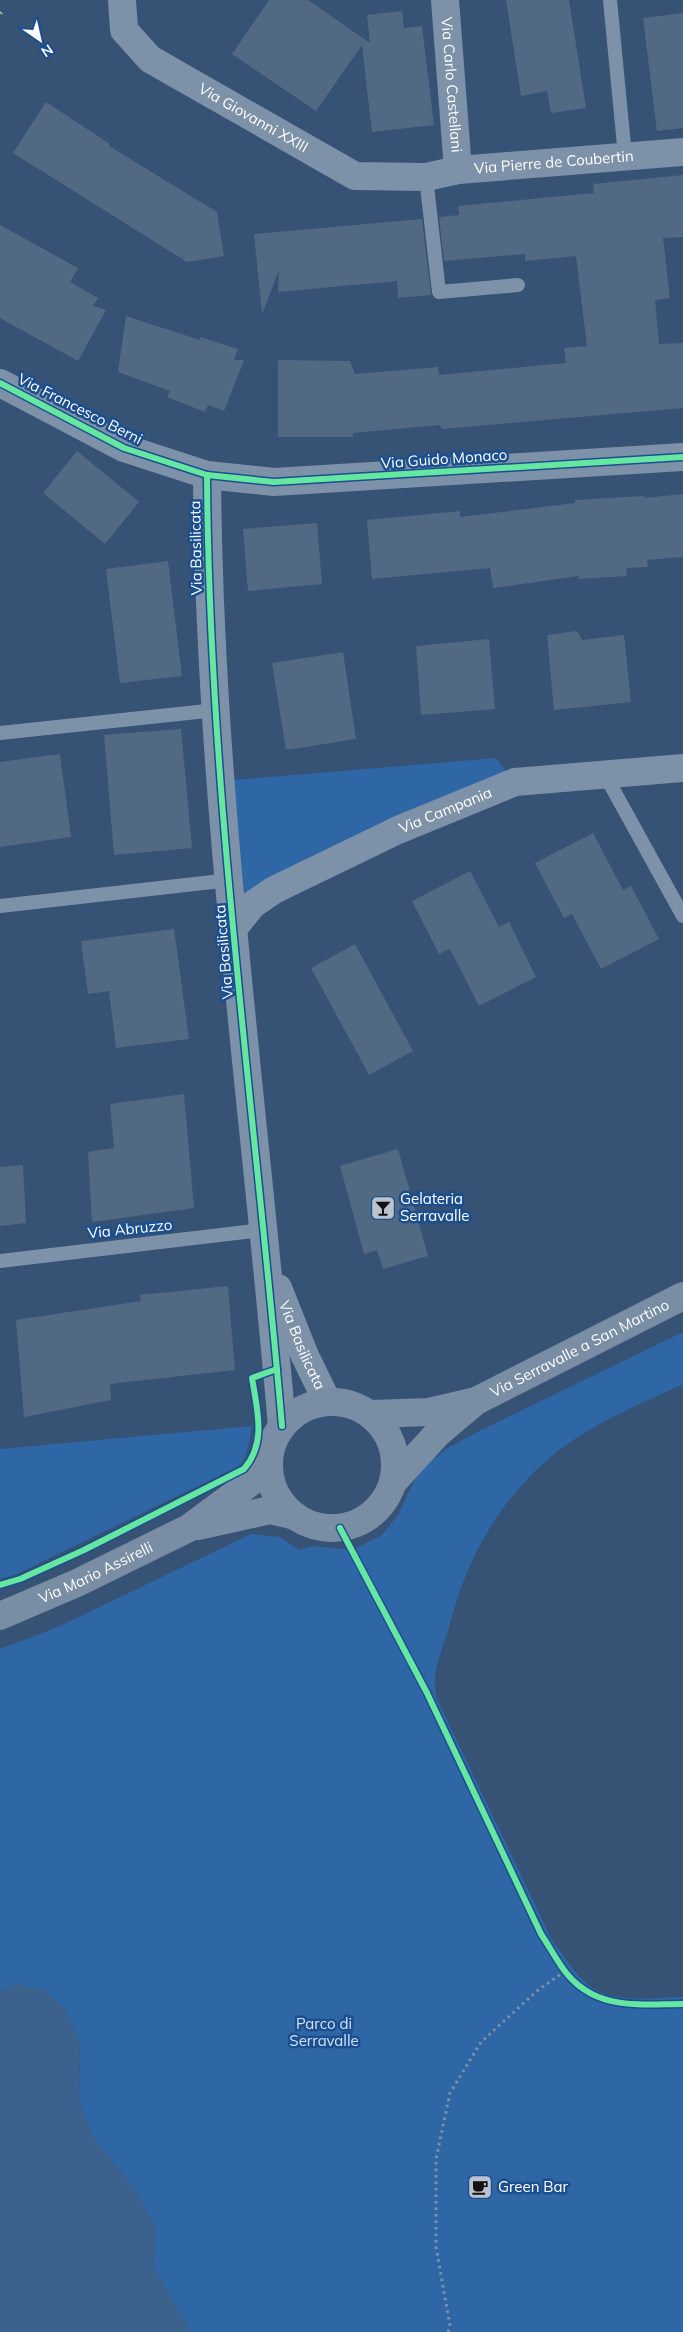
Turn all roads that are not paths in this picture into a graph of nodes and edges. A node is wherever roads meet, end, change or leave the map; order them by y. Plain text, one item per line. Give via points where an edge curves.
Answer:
1 (122, 0) edge
2 (445, 0) edge
3 (610, 0) edge
4 (683, 152) edge
5 (625, 156) junction
6 (458, 170) junction
7 (426, 178) junction
8 (518, 285) dead end
9 (0, 383) edge
10 (683, 457) edge
11 (207, 475) junction
12 (216, 710) junction
13 (0, 733) edge
14 (683, 768) edge
15 (604, 773) junction
16 (230, 880) junction
17 (0, 906) edge
18 (683, 916) edge
19 (234, 928) junction
20 (264, 1230) junction
21 (267, 1261) junction
22 (0, 1262) edge
23 (683, 1296) edge
24 (327, 1401) junction
25 (476, 1401) junction
26 (371, 1414) junction
27 (282, 1426) junction
28 (269, 1458) junction
29 (394, 1481) junction
30 (294, 1516) junction
31 (189, 1528) junction
32 (0, 1616) edge

1 - 7 street, Via Giovanni XXIII via 124,30 150,59 355,176
2 - 6 street, Via Carlo Castellani
3 - 5 lane
4 - 5 street, Via Pierre de Coubertin
5 - 6 street, Via Pierre de Coubertin
6 - 7 street, Via Pierre de Coubertin
7 - 8 lane via 439,292
9 - 11 street, Via Francesco Berni via 124,448
10 - 11 street, Via Guido Monaco via 274,482
11 - 12 street, Via Basilicata via 207,567
12 - 13 lane
12 - 16 street, Via Basilicata
14 - 15 street, Via Campania
15 - 18 lane
15 - 19 street, Via Campania via 515,782 398,830 274,890 252,905
16 - 17 lane
16 - 19 street, Via Basilicata
19 - 20 street, Via Basilicata
20 - 21 street, Via Basilicata
20 - 22 lane, Via Abruzzo
21 - 24 street, Via Basilicata
21 - 27 street, Via Basilicata
23 - 25 street, Via Serravalle a San Martino
24 - 26 street via 345,1402
24 - 27 street via 310,1405
25 - 26 street via 429,1412
25 - 29 street via 438,1433
26 - 29 street via 384,1427 392,1444 396,1462
27 - 28 street via 273,1441
28 - 30 street via 269,1475 274,1490
28 - 31 street via 255,1479
29 - 30 street via 372,1514 355,1524 324,1528
30 - 31 street via 270,1510
31 - 32 street, Via Mario Assirelli via 77,1583

